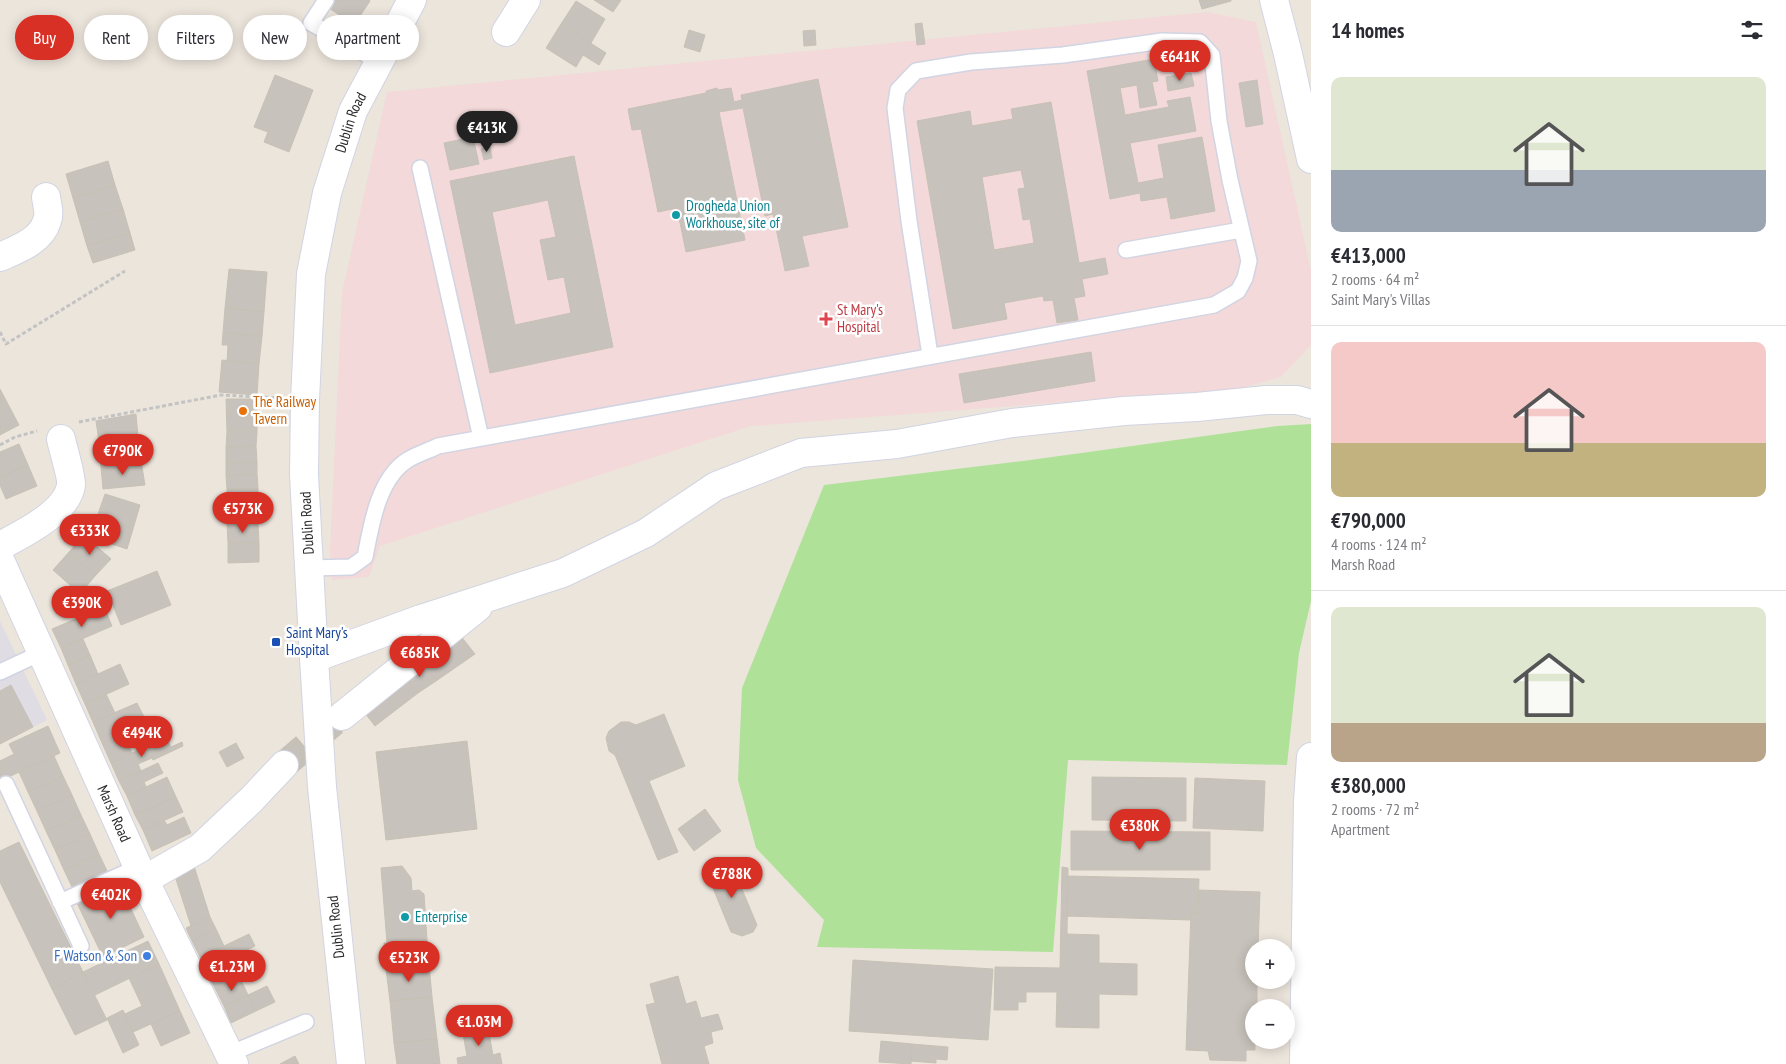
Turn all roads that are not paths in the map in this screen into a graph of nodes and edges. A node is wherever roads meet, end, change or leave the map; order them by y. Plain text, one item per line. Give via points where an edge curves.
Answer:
1 (326, 0) edge
2 (412, 0) edge
3 (526, 0) edge
4 (1274, 0) edge
5 (506, 32) dead end
6 (379, 62) junction
7 (1311, 159) edge
8 (420, 168) dead end
9 (46, 197) dead end
10 (1241, 230) junction
11 (1126, 250) dead end
12 (0, 257) edge
13 (930, 355) junction
14 (1311, 404) edge
15 (58, 431) road end
16 (481, 438) junction
17 (0, 546) edge
18 (0, 560) edge
19 (309, 568) junction
20 (492, 596) junction
21 (43, 652) junction
22 (314, 658) junction
23 (0, 672) edge
24 (342, 716) tunnel mouth
25 (1311, 757) edge
26 (284, 765) tunnel mouth
27 (6, 784) dead end
28 (141, 873) junction
29 (60, 902) junction
30 (81, 946) dead end
31 (306, 1022) dead end
32 (232, 1059) edge
33 (351, 1064) edge
34 (1304, 1064) edge

1 - 6 lane via 311,24
2 - 6 street, Dublin Road
3 - 5 street
4 - 7 street
6 - 19 street, Dublin Road via 353,111 327,192 311,274 304,475
8 - 16 lane
9 - 12 street via 48,220 40,235
10 - 11 lane
10 - 13 lane via 1248,261 1245,278 1238,291 1214,304
10 - 13 lane via 1219,121 1212,55 1200,42 1162,41 916,71 898,90 894,108
13 - 16 lane
14 - 20 street via 1297,400 1266,400 1124,411 1012,423 897,444 801,453 716,486 646,533 563,573
15 - 17 street via 71,484 64,502 36,527
16 - 19 lane via 438,446 406,461 387,479 365,557 351,567
18 - 21 street, Marsh Road
19 - 22 street, Dublin Road
20 - 22 street
20 - 24 street
21 - 23 lane
21 - 28 street, Marsh Road
22 - 33 street, Dublin Road via 322,787
25 - 34 street
26 - 28 street via 200,848
27 - 29 lane
28 - 29 lane
28 - 32 street, Marsh Road
29 - 30 lane
31 - 32 lane

